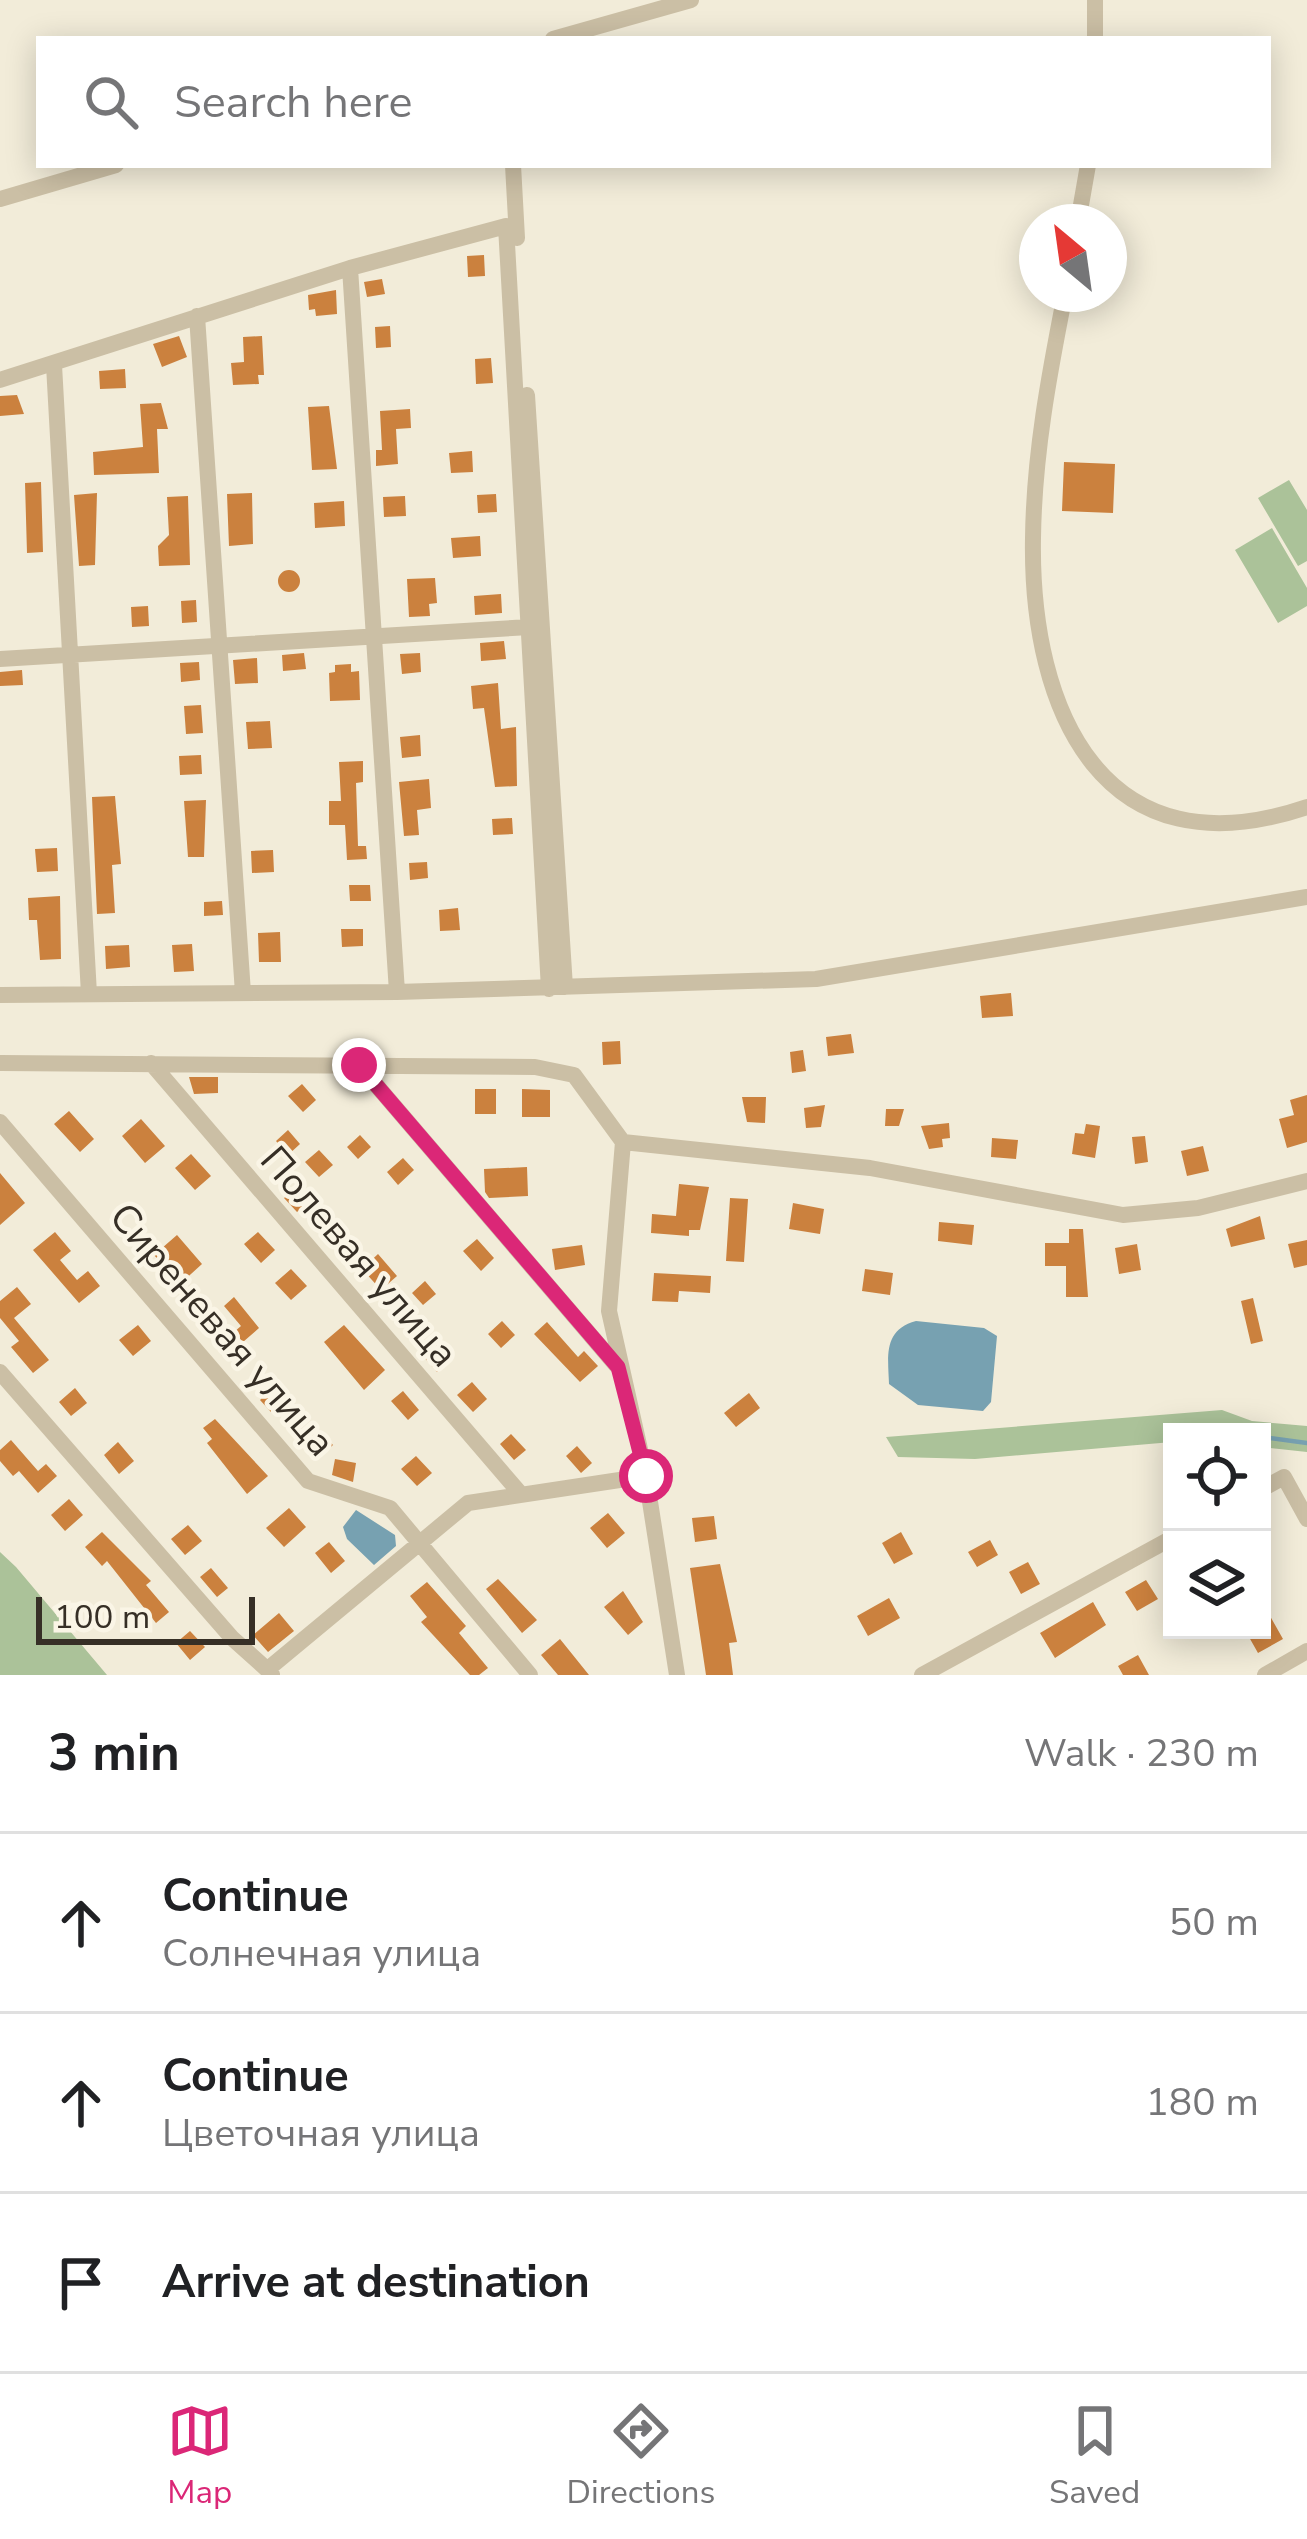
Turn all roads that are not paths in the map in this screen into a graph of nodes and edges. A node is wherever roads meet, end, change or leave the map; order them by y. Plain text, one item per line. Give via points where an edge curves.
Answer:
1 (691, 0) edge
2 (1095, 0) edge
3 (564, 36) edge
4 (1095, 36) edge
5 (106, 168) edge
6 (513, 168) edge
7 (1087, 168) edge
8 (0, 199) edge
9 (1081, 204) edge
10 (350, 268) junction
11 (1062, 312) edge
12 (197, 316) junction
13 (54, 365) junction
14 (0, 380) edge
15 (529, 627) junction
16 (375, 638) junction
17 (220, 646) junction
18 (70, 656) junction
19 (0, 659) edge
20 (1307, 807) edge
21 (1307, 897) edge
22 (557, 988) junction
23 (397, 992) junction
24 (243, 993) junction
25 (88, 994) junction
26 (0, 995) edge
27 (0, 1063) edge
28 (151, 1064) junction
29 (359, 1065) junction
30 (0, 1122) edge
31 (623, 1142) junction
32 (1307, 1181) edge
33 (618, 1367) junction
34 (0, 1372) edge
35 (646, 1476) junction
36 (1271, 1484) edge
37 (519, 1492) junction
38 (1307, 1519) edge
39 (421, 1543) junction
40 (1163, 1543) edge
41 (1307, 1652) edge
42 (270, 1672) edge
43 (530, 1675) edge
44 (677, 1675) edge
45 (922, 1675) edge
46 (1265, 1675) edge

1 - 3 street
2 - 4 street
5 - 8 street
6 - 22 street
7 - 9 street
10 - 12 street
10 - 15 street via 506,226
10 - 16 street
11 - 20 street via 1042,419 1033,541 1050,679 1071,734 1130,803 1182,821 1236,821
12 - 13 street
12 - 17 street
13 - 14 street
13 - 18 street
15 - 16 street
15 - 22 street
16 - 17 street
16 - 23 street
17 - 18 street
17 - 24 street
18 - 19 street
18 - 25 street
21 - 22 street via 816,979
22 - 23 street
23 - 24 street
24 - 25 street
25 - 26 street
27 - 28 street
28 - 29 street
28 - 37 street, Полевая улица
29 - 31 street via 566,1070
29 - 33 street
30 - 39 street, Сиреневая улица via 308,1480 390,1508
31 - 32 street via 870,1168 1123,1215 1198,1208
31 - 33 street via 611,1323
33 - 35 street
34 - 42 street
35 - 37 street
35 - 44 street
36 - 38 street via 1284,1477
37 - 39 street via 468,1503
39 - 42 street
39 - 43 street, Сиреневая улица
40 - 45 street
41 - 46 street

